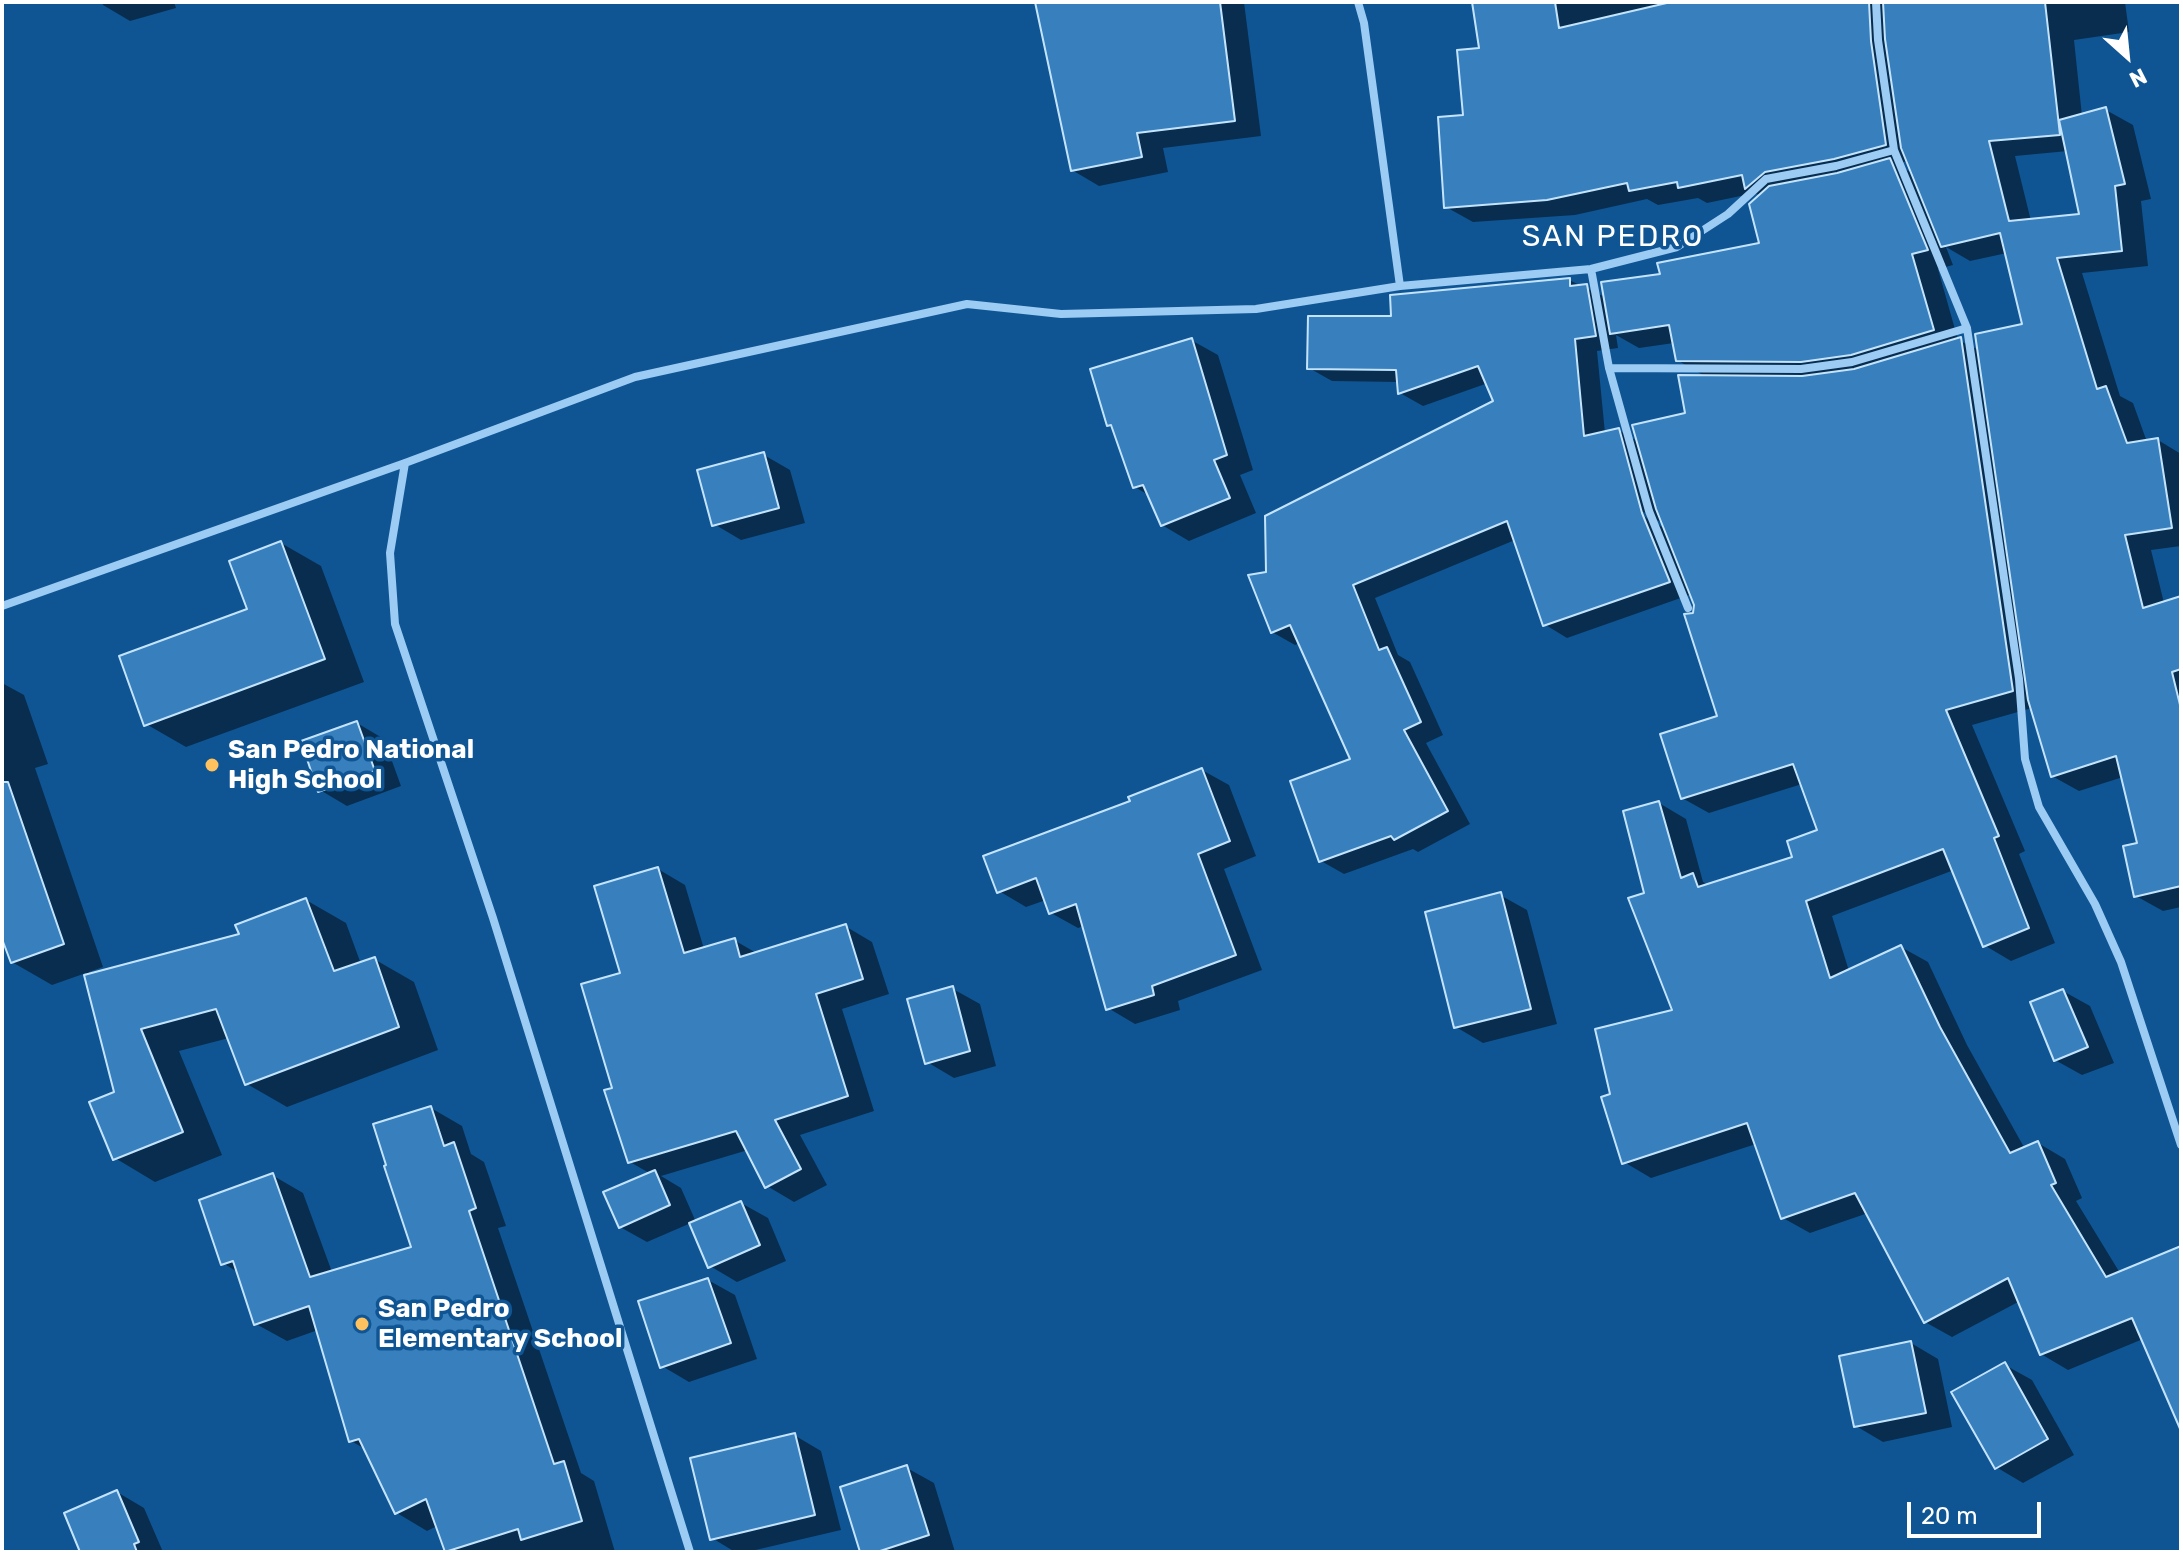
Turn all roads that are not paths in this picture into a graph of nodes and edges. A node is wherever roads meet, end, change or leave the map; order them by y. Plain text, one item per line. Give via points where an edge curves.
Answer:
1 (1358, 2) edge
2 (1876, 2) edge
3 (1894, 150) junction
4 (1591, 269) junction
5 (1400, 286) junction
6 (1967, 328) junction
7 (1609, 368) junction
8 (405, 463) junction
9 (2, 606) edge
10 (1688, 608) dead end
11 (2181, 1145) edge
12 (690, 1552) edge

1 - 5 street
2 - 3 street
3 - 4 street via 1766,179 1728,214 1677,247
3 - 6 street
4 - 5 street
4 - 7 street
5 - 8 street via 1256,309 1061,314 967,304 635,377
6 - 7 street via 1852,362 1801,369
6 - 11 street via 2019,679 2025,759 2039,807 2095,904 2121,962
7 - 10 street via 1649,511
8 - 9 street
8 - 12 street via 390,553 395,624 498,933

